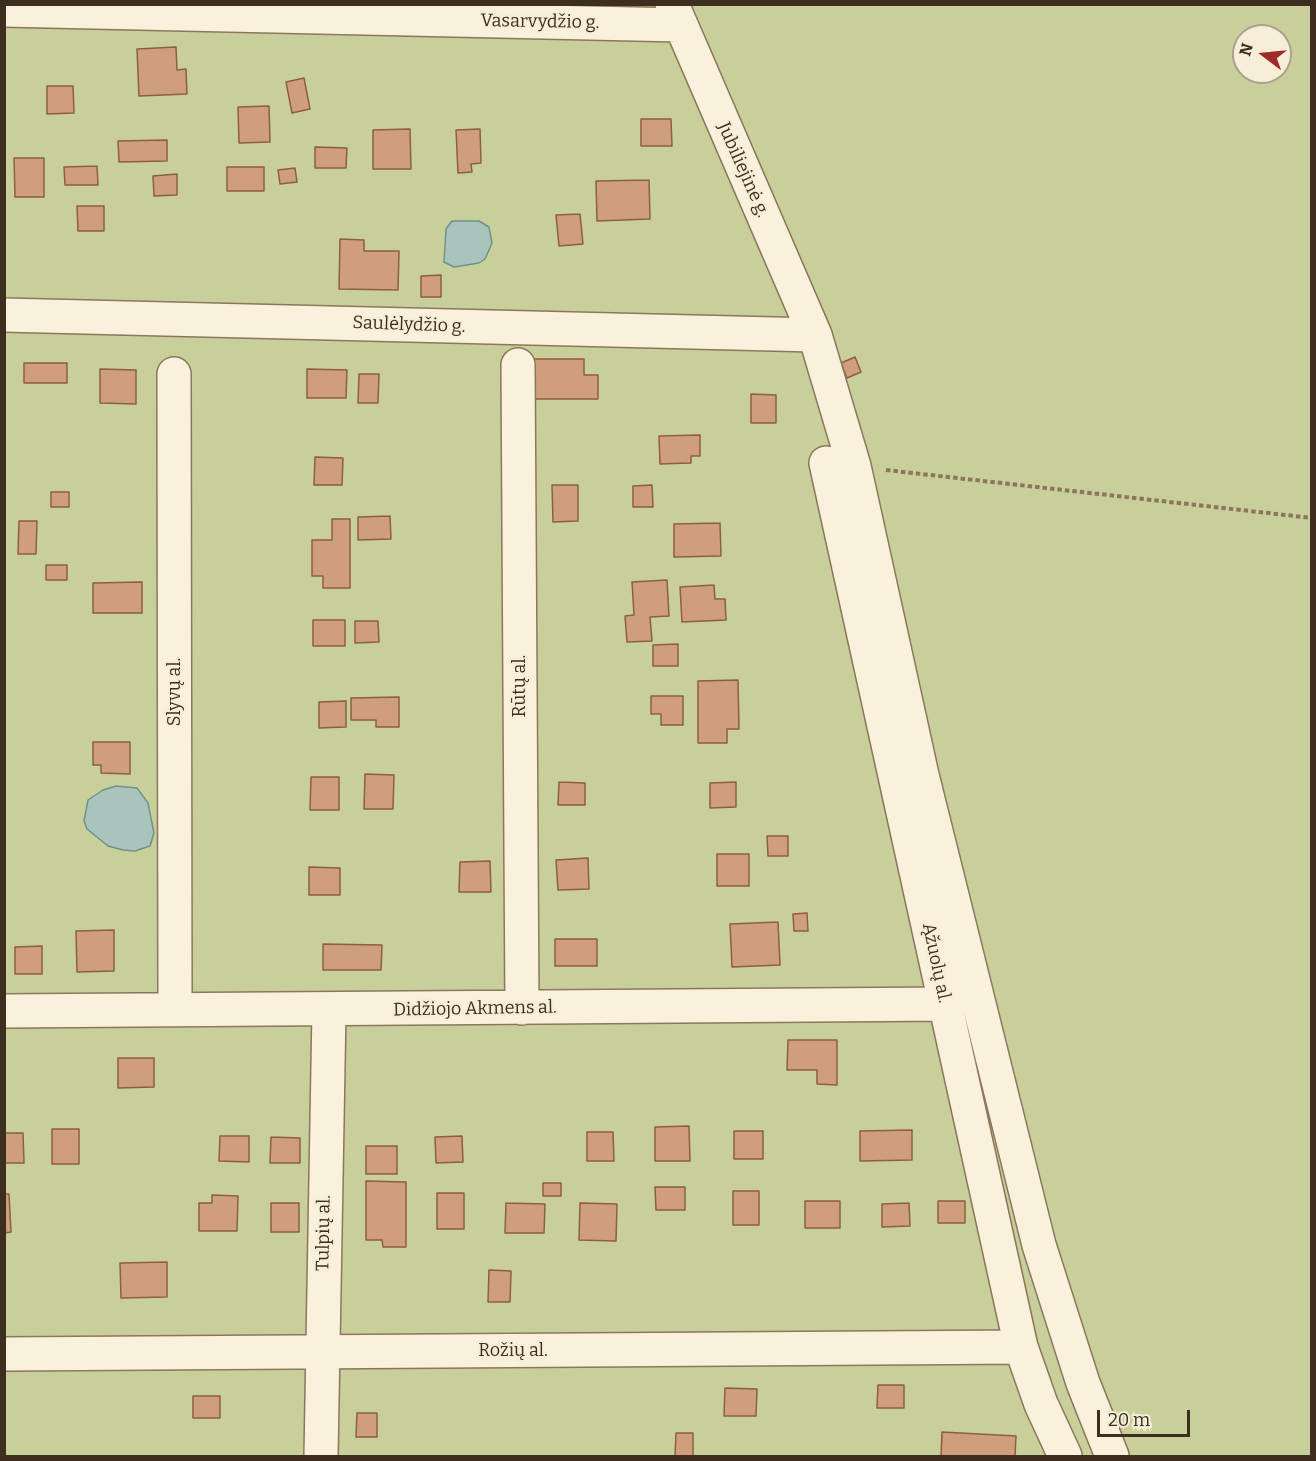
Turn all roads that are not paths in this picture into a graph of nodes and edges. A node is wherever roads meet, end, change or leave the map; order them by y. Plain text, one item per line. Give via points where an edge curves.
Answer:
1 (4, 10) edge
2 (676, 15) edge
3 (4, 315) edge
4 (814, 334) junction
5 (518, 365) dead end
6 (174, 374) dead end
7 (840, 464) junction
8 (946, 1004) junction
9 (522, 1008) junction
10 (175, 1009) junction
11 (329, 1010) junction
12 (4, 1011) edge
13 (1021, 1347) junction
14 (322, 1353) junction
15 (4, 1354) edge
16 (321, 1456) edge
17 (1065, 1456) edge
18 (1112, 1456) edge

1 - 2 street, Vasarvydžio g.
2 - 4 street, Jubiliejinė g.
3 - 4 street, Saulėlydžio g.
4 - 7 street, Jubiliejinė g.
5 - 9 street, Rūtų al.
6 - 10 street, Slyvų al.
7 - 8 street, Ąžuolų al.
7 - 18 street via 1039,1245 1083,1383
8 - 9 street, Didžiojo Akmens al.
8 - 13 street, Ąžuolų al.
9 - 11 street, Didžiojo Akmens al.
10 - 11 street, Didžiojo Akmens al.
10 - 12 street, Didžiojo Akmens al.
11 - 14 street, Tulpių al.
13 - 14 street, Rožių al.
13 - 17 street, Ąžuolų al.
14 - 15 street, Rožių al.
14 - 16 street, Tulpių al.

